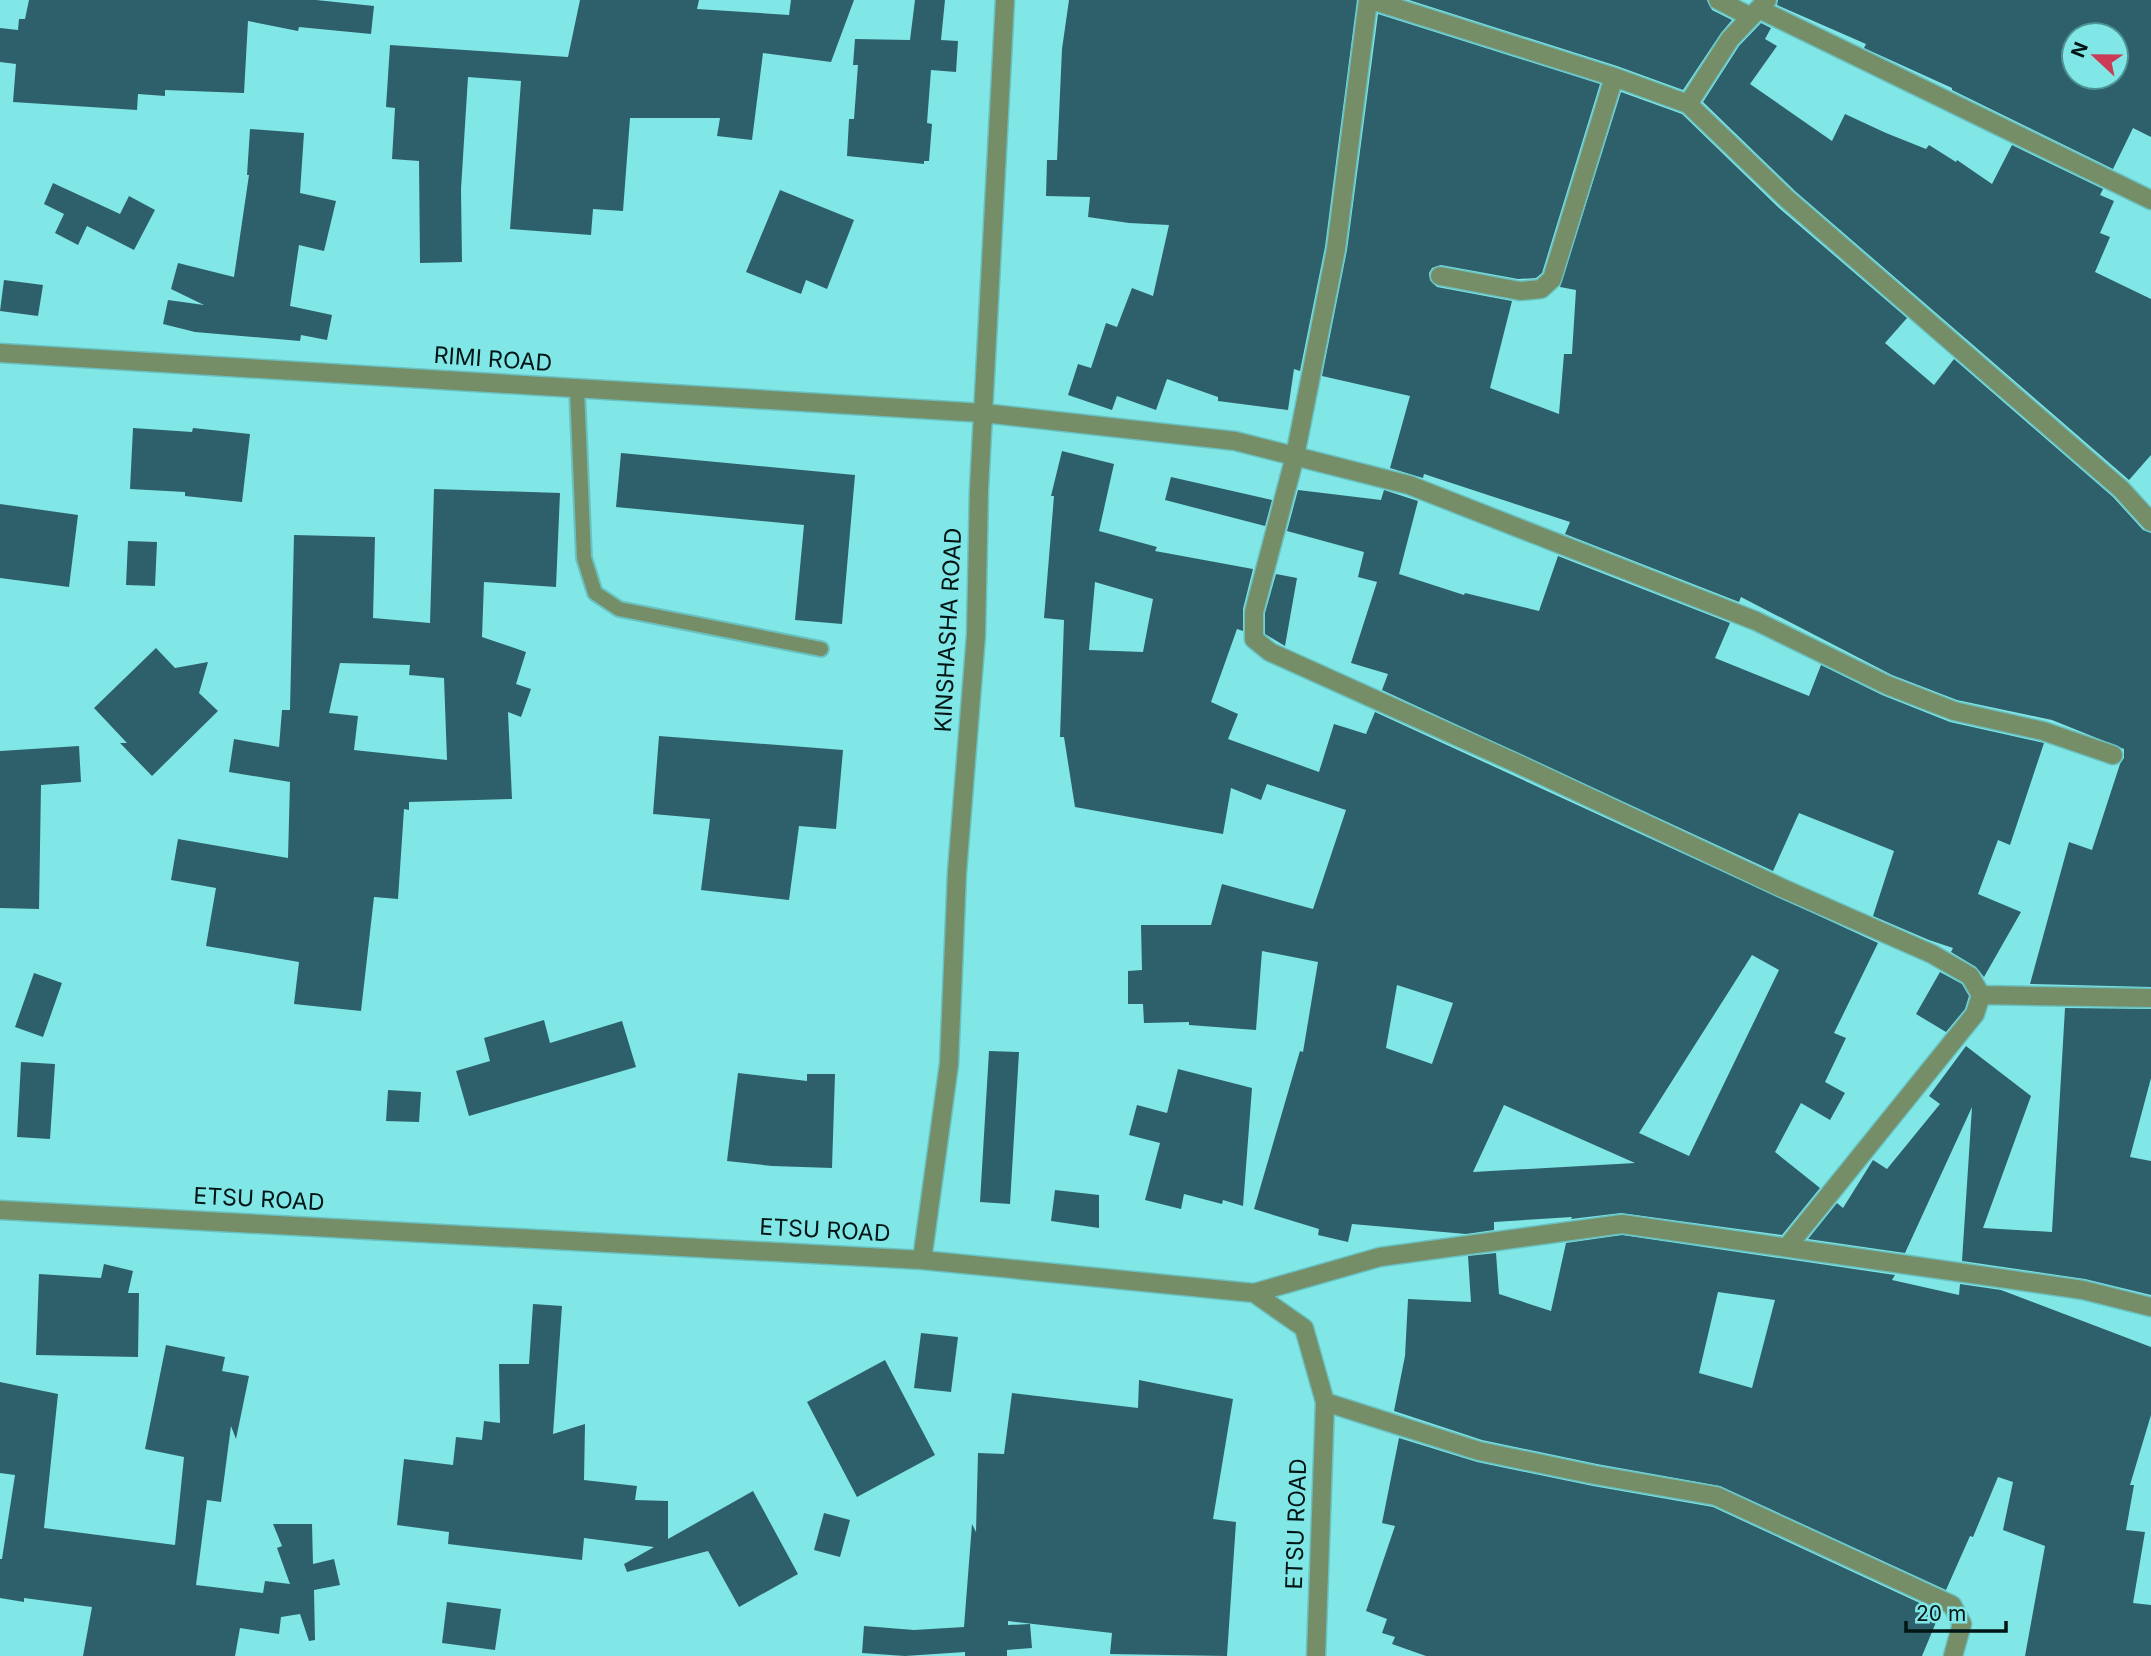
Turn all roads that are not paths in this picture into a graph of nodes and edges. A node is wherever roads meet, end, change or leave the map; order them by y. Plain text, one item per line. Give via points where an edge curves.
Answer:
1 (1005, 0) edge
2 (1369, 0) edge
3 (1718, 0) edge
4 (1759, 8) edge
5 (1614, 77) junction
6 (1688, 104) junction
7 (2151, 200) edge
8 (1440, 276) dead end
9 (0, 353) edge
10 (577, 389) junction
11 (983, 413) junction
12 (1294, 456) junction
13 (2151, 522) edge
14 (821, 649) dead end
15 (2113, 755) dead end
16 (1981, 995) junction
17 (2151, 998) edge
18 (0, 1210) edge
19 (1787, 1247) junction
20 (922, 1260) junction
21 (1254, 1293) junction
22 (2151, 1307) edge
23 (1325, 1402) junction
24 (1316, 1656) edge
25 (1953, 1656) edge

1 - 11 street, KINSHASHA ROAD
2 - 5 street
2 - 12 street via 1336,249
3 - 4 street
4 - 6 street via 1730,39
4 - 7 street
5 - 6 street
5 - 8 street via 1552,279 1541,289 1521,291
6 - 13 street via 1787,199 2121,489
9 - 10 street, RIMI ROAD
10 - 11 street, RIMI ROAD
10 - 14 lane via 584,558 595,593 619,609
11 - 12 street, RIMI ROAD via 1235,441
11 - 20 street, KINSHASHA ROAD via 976,635 957,872 948,1064
12 - 15 street, RIMI ROAD via 1422,489 1756,621 1887,685 1954,711 2043,731
12 - 16 street via 1254,612 1254,639 1270,652 1932,954 1970,976
16 - 17 street
16 - 19 street via 1975,1014
18 - 20 street, ETSU ROAD
19 - 21 street via 1622,1224 1380,1257
19 - 22 street via 2082,1290
20 - 21 street, ETSU ROAD
21 - 23 street, ETSU ROAD via 1304,1328
23 - 24 street, ETSU ROAD
23 - 25 street via 1479,1451 1716,1496 1952,1605 1962,1624

